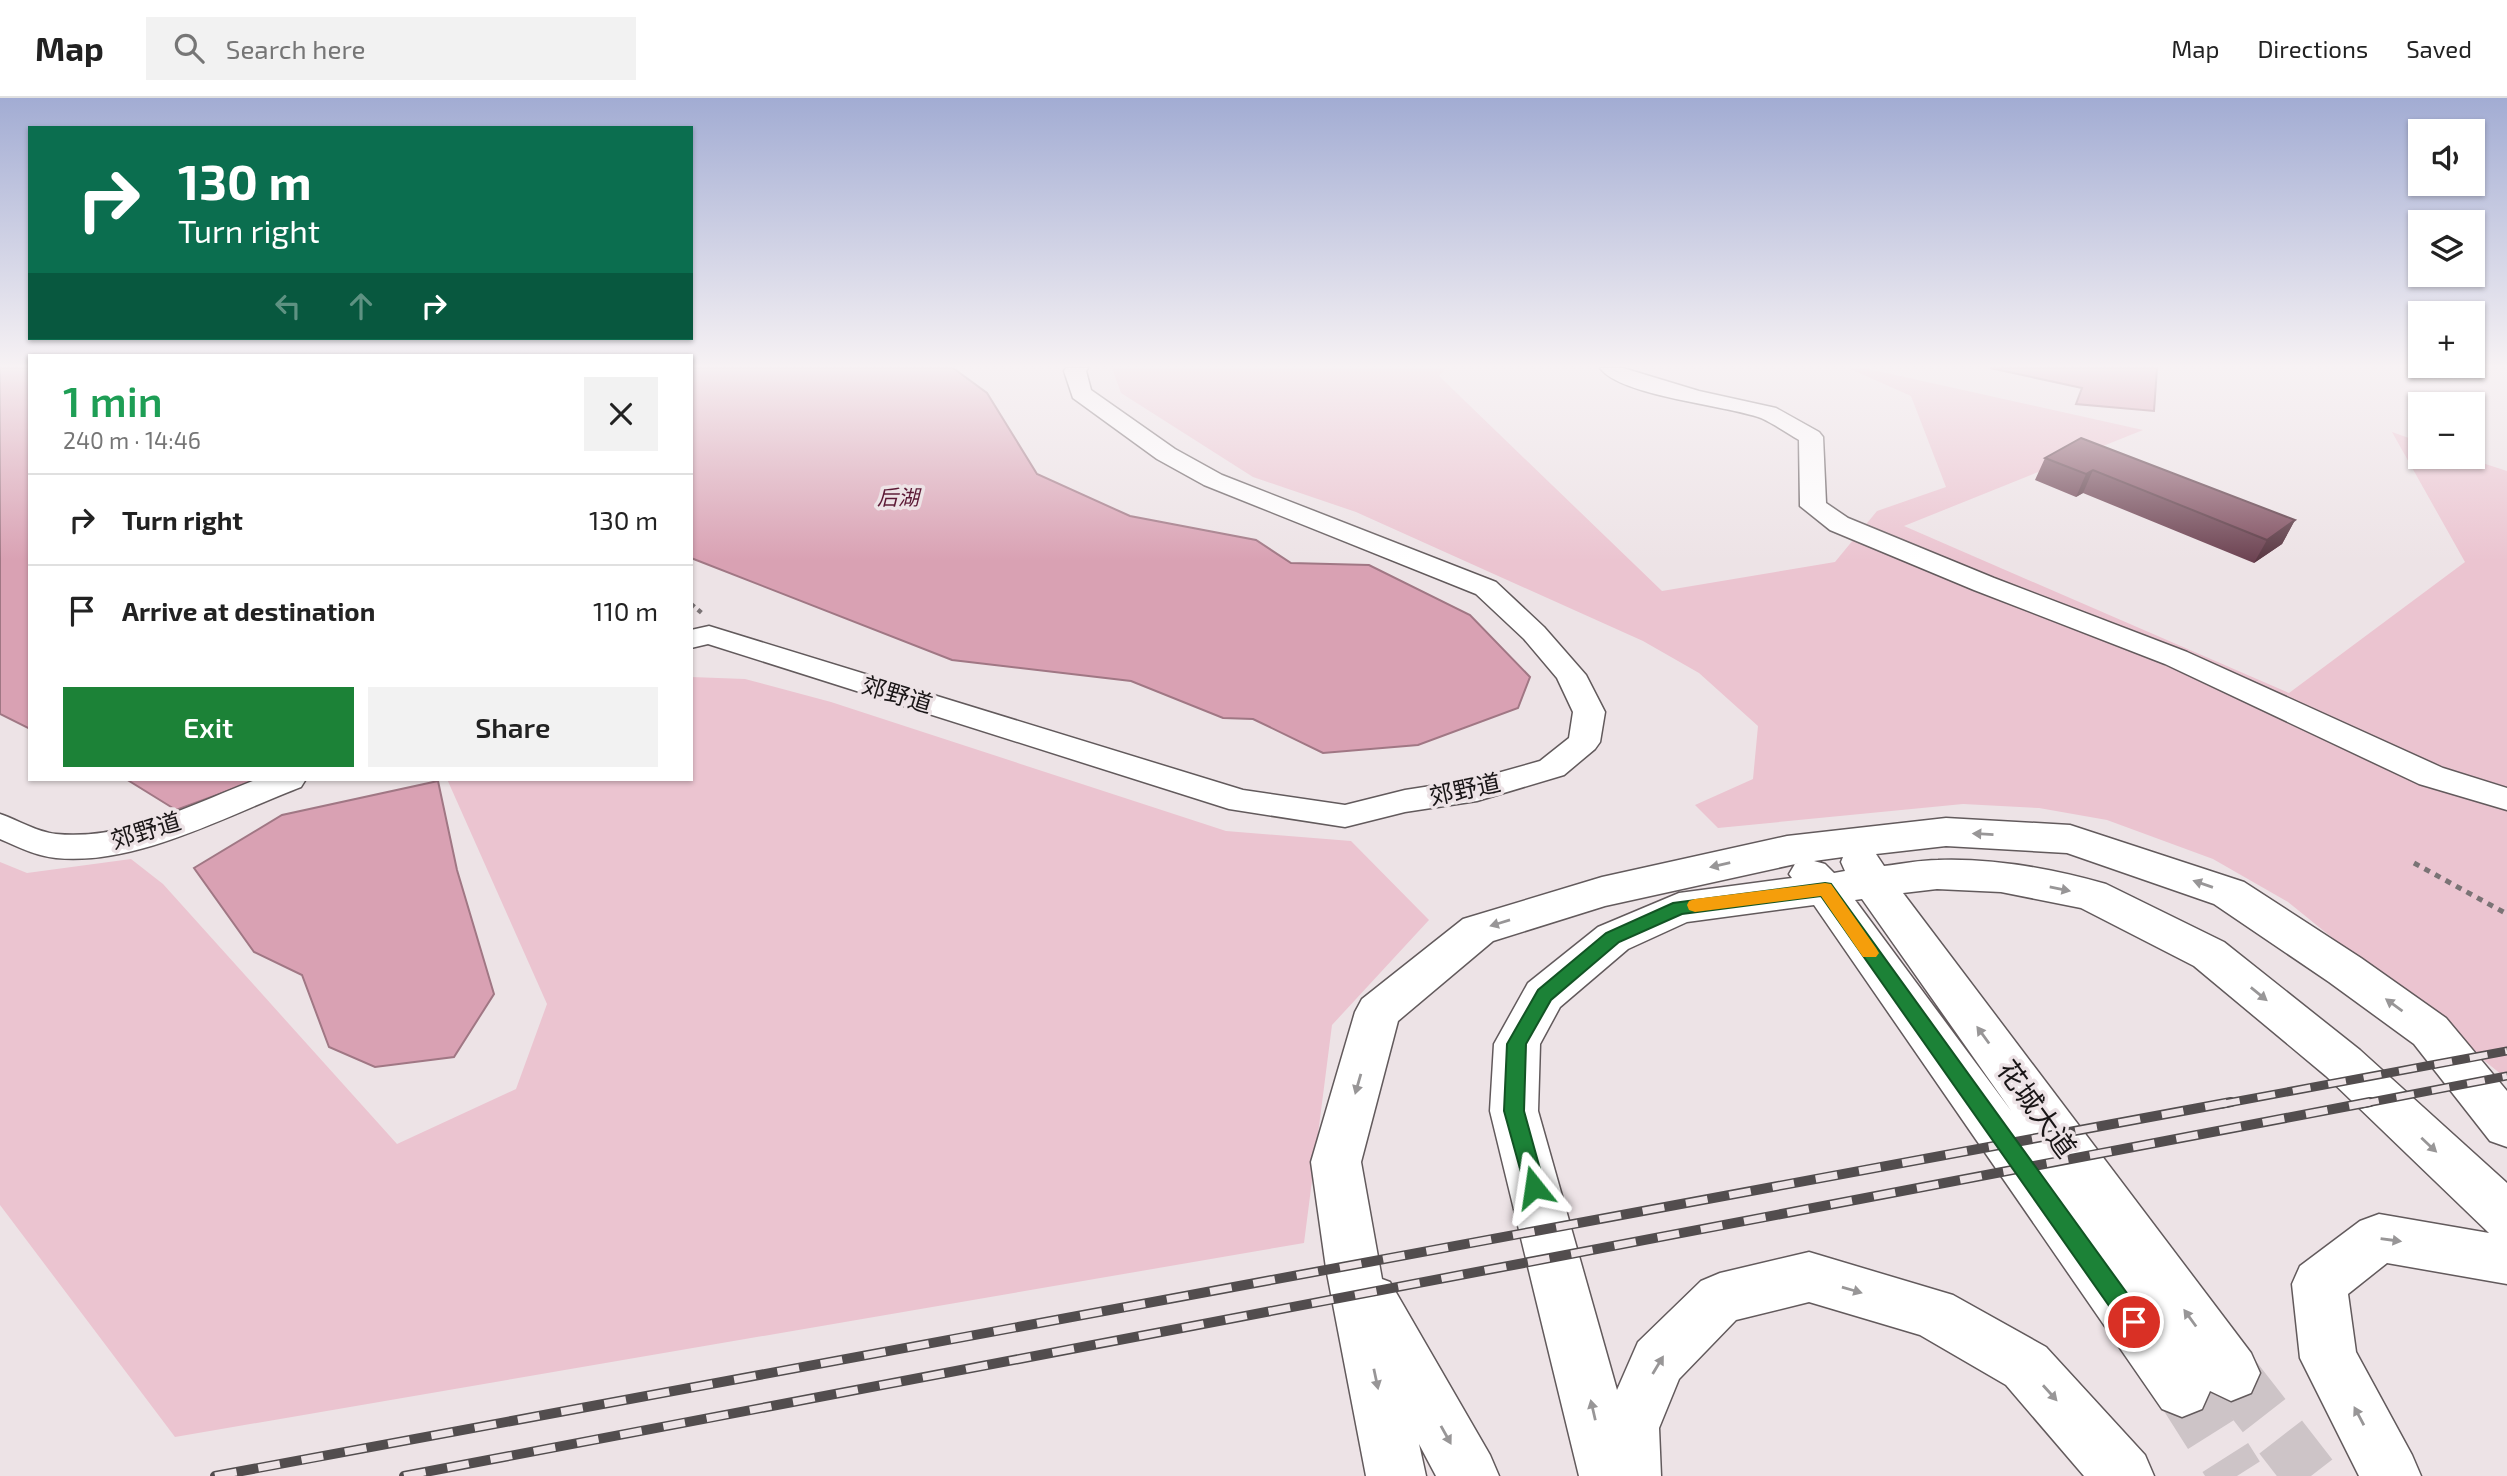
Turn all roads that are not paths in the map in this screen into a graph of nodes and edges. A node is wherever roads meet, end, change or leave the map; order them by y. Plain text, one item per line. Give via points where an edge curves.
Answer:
1 (1136, 432) edge
2 (1803, 432) edge
3 (693, 639) edge
4 (284, 781) edge
5 (2507, 799) edge
6 (0, 826) edge
7 (1849, 871) junction
8 (2430, 1031) junction
9 (2507, 1094) edge
10 (2507, 1126) edge
11 (2507, 1216) edge
12 (2507, 1260) edge
13 (1353, 1268) junction
14 (2231, 1373) tunnel mouth
15 (2182, 1389) tunnel mouth
16 (1396, 1476) edge
17 (1469, 1476) edge
18 (1609, 1476) edge
19 (1632, 1476) edge
20 (2124, 1476) edge
21 (2391, 1476) edge

1 - 3 street, 郊野道 via 1213,480 1486,588 1571,675 1589,712 1584,742 1552,768 1477,790 1345,816 1241,801 709,635
2 - 5 street via 1811,437 1813,506 1839,524 2176,657 2431,776
4 - 6 street, 郊野道 via 112,844 55,846
8 -> 7 main road via 2229,893 2070,839 1946,832
7 -> 11 main road via 2001,877 2091,895 2209,954 2343,1063
7 -> 13 main road via 1787,850 1602,892 1478,930 1378,1012 1336,1161
14 -> 7 main road, 花城大道
7 - 15 main road
18 -> 7 main road via 1514,1111 1517,1044 1544,995 1613,938 1679,908
8 - 9 main road
8 - 10 main road
21 -> 12 main road via 2328,1358 2319,1284 2379,1238
13 -> 16 main road
13 -> 17 main road
19 -> 20 main road via 1630,1428 1658,1361 1720,1299 1809,1277 1933,1313 2026,1366

